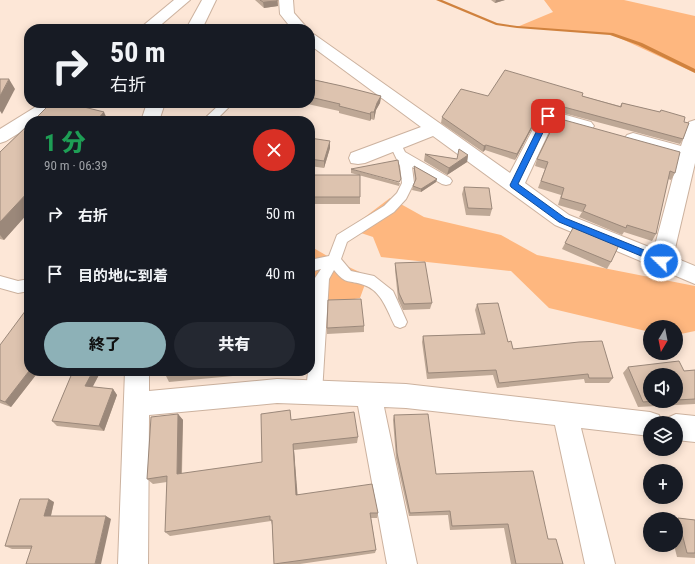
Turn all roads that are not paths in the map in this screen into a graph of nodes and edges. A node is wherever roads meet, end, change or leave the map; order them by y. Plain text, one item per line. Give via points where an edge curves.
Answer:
1 (183, 0) edge
2 (209, 0) edge
3 (286, 0) edge
4 (153, 24) edge
5 (197, 24) edge
6 (296, 24) edge
7 (315, 42) edge
8 (46, 108) edge
9 (222, 108) edge
10 (33, 116) edge
11 (214, 116) edge
12 (24, 122) edge
13 (695, 126) edge
14 (435, 128) junction
15 (0, 137) edge
16 (398, 149) junction
17 (688, 154) junction
18 (358, 158) dead end
19 (446, 181) dead end
20 (514, 185) junction
21 (334, 260) junction
22 (661, 261) junction
23 (315, 265) edge
24 (695, 275) edge
25 (0, 282) edge
26 (24, 285) edge
27 (400, 322) dead end
28 (137, 376) edge
29 (314, 393) junction
30 (369, 395) junction
31 (136, 404) junction
32 (565, 414) junction
33 (643, 423) edge
34 (683, 428) edge
35 (695, 429) edge
36 (133, 564) edge
37 (402, 564) edge
38 (600, 564) edge

1 - 4 street
2 - 5 street
3 - 6 street via 287,14
7 - 14 street
8 - 10 street
9 - 11 lane
12 - 15 street
13 - 17 street
14 - 16 street
14 - 20 street
16 - 18 street
16 - 19 lane
16 - 21 lane via 406,166 408,183 402,196 389,209 342,239
17 - 20 street via 548,116
17 - 22 street
20 - 22 street via 562,220
21 - 23 lane
21 - 27 lane via 347,276 369,280 388,295
21 - 29 lane via 322,278
22 - 24 street
25 - 26 lane via 18,287
28 - 31 street
29 - 30 street
29 - 31 street via 277,391
30 - 32 street via 406,396
30 - 37 street
31 - 36 street
32 - 33 street
32 - 38 street
34 - 35 street

